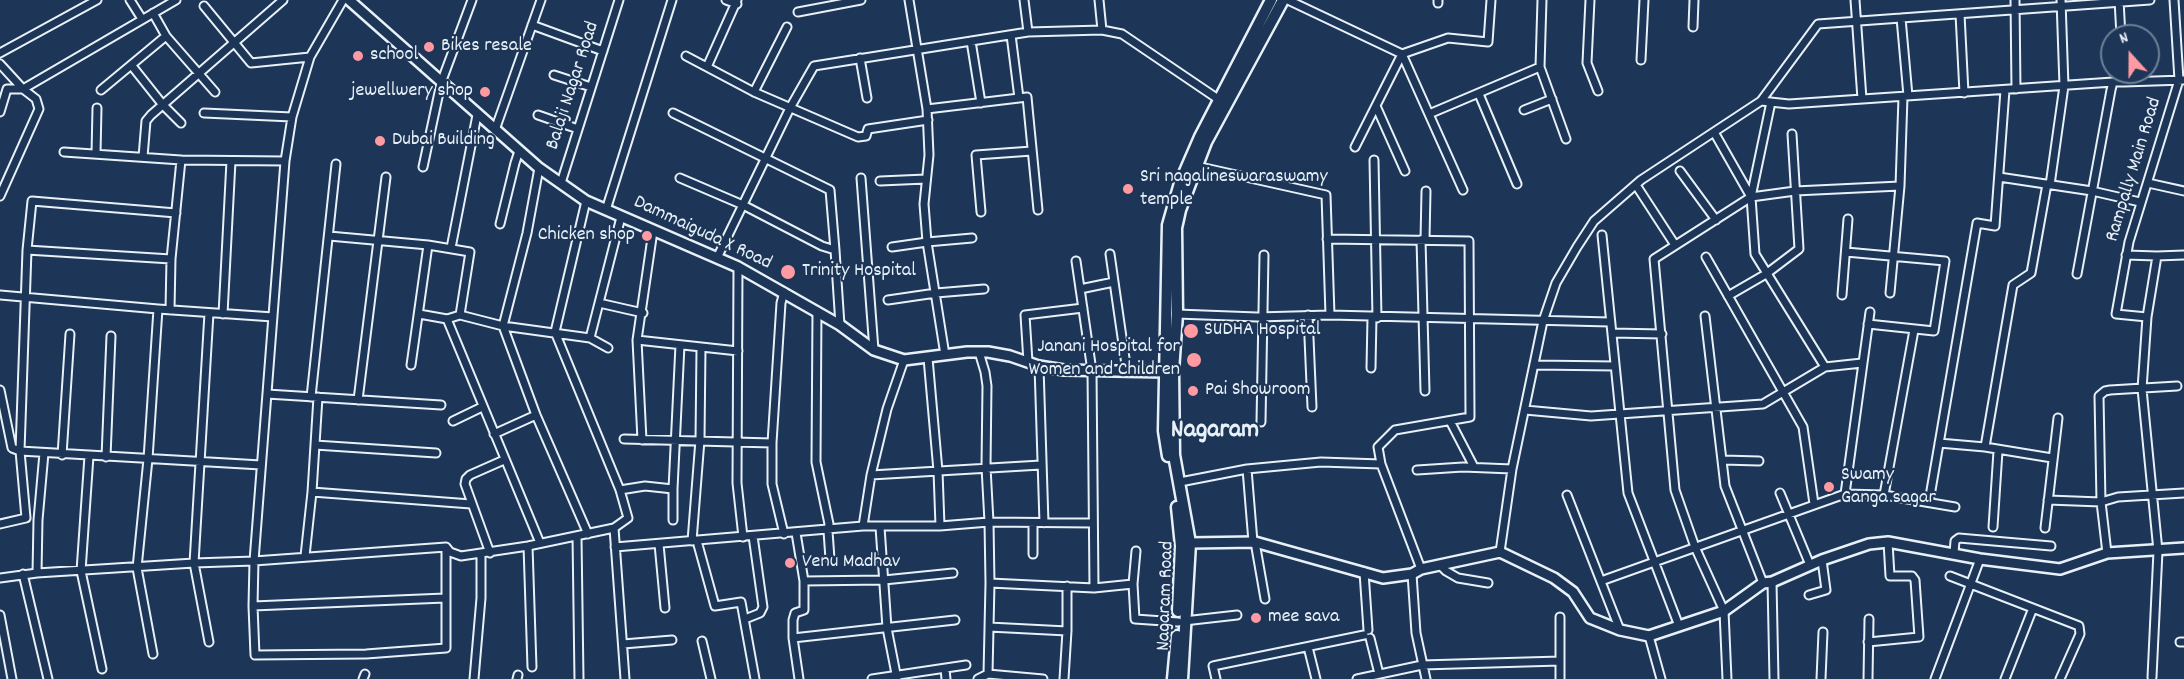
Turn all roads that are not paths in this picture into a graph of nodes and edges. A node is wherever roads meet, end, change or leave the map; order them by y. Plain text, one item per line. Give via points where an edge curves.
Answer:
1 (97, 0) edge
2 (130, 0) edge
3 (176, 0) edge
4 (283, 0) edge
5 (343, 0) edge
6 (349, 0) edge
7 (472, 0) edge
8 (541, 0) edge
9 (619, 0) edge
10 (672, 0) edge
11 (726, 0) edge
12 (861, 0) edge
13 (909, 0) edge
14 (1024, 0) edge
15 (1099, 0) edge
16 (1271, 0) edge
17 (1283, 0) edge
18 (1288, 0) edge
19 (1491, 0) edge
20 (1542, 0) edge
21 (1590, 0) edge
22 (1644, 0) edge
23 (1694, 0) edge
24 (1855, 0) edge
25 (2015, 0) edge
26 (2150, 0) edge
27 (2174, 0) edge
28 (2119, 1) edge
29 (737, 2) edge
30 (2061, 3) edge
31 (204, 6) dead end
32 (2015, 10) junction
33 (798, 12) dead end
34 (153, 13) junction
35 (1960, 14) junction
36 (1902, 18) junction
37 (142, 19) junction
38 (1856, 21) junction
39 (2120, 24) edge
40 (532, 25) junction
41 (787, 27) dead end
42 (1693, 27) dead end
43 (1102, 30) junction
44 (1028, 32) junction
45 (1011, 35) junction
46 (166, 36) junction
47 (234, 41) junction
48 (971, 41) junction
49 (1254, 44) junction
50 (916, 50) junction
51 (603, 51) junction
52 (0, 53) edge
53 (1402, 54) junction
54 (686, 56) dead end
55 (310, 57) junction
56 (860, 58) junction
57 (1641, 60) dead end
58 (0, 64) edge
59 (132, 66) junction
60 (707, 67) junction
61 (1540, 67) junction
62 (198, 73) junction
63 (554, 75) dead end
64 (2181, 80) edge
65 (2160, 81) edge
66 (441, 83) junction
67 (2100, 83) edge
68 (2113, 84) edge
69 (2064, 86) junction
70 (591, 87) junction
71 (23, 89) junction
72 (2016, 89) junction
73 (101, 90) dead end
74 (2005, 90) junction
75 (1598, 91) dead end
76 (215, 92) dead end
77 (754, 92) junction
78 (1964, 93) junction
79 (1479, 94) junction
80 (1906, 96) junction
81 (867, 98) dead end
82 (1019, 98) junction
83 (1218, 99) junction
84 (1552, 99) junction
85 (1862, 99) junction
86 (1761, 101) junction
87 (1771, 102) junction
88 (981, 103) junction
89 (163, 105) junction
90 (1376, 106) junction
91 (97, 108) dead end
92 (790, 108) junction
93 (927, 109) junction
94 (1524, 110) dead end
95 (0, 112) edge
96 (204, 113) dead end
97 (673, 113) dead end
98 (1429, 114) junction
99 (477, 115) junction
100 (538, 116) dead end
101 (292, 117) junction
102 (928, 120) junction
103 (181, 123) dead end
104 (578, 129) junction
105 (495, 130) junction
106 (1714, 132) junction
107 (1792, 134) dead end
108 (1566, 139) dead end
109 (1355, 147) dead end
110 (519, 151) junction
111 (1032, 151) junction
112 (64, 152) dead end
113 (96, 154) junction
114 (143, 157) junction
115 (766, 157) junction
116 (181, 160) junction
117 (1374, 160) dead end
118 (231, 161) junction
119 (285, 161) junction
120 (336, 164) dead end
121 (1196, 166) junction
122 (423, 168) dead end
123 (539, 168) junction
124 (1404, 171) dead end
125 (1680, 171) dead end
126 (386, 177) dead end
127 (1999, 177) junction
128 (680, 178) dead end
129 (861, 178) dead end
130 (926, 179) junction
131 (879, 181) dead end
132 (561, 183) junction
133 (2148, 183) junction
134 (1517, 184) dead end
135 (1636, 185) junction
136 (2048, 185) junction
137 (1900, 186) junction
138 (1463, 190) dead end
139 (1426, 191) dead end
140 (1795, 191) junction
141 (2092, 191) junction
142 (2184, 191) edge
143 (0, 196) edge
144 (1751, 197) junction
145 (586, 201) junction
146 (2140, 202) junction
147 (743, 206) junction
148 (606, 210) junction
149 (1038, 210) dead end
150 (981, 212) dead end
151 (176, 213) junction
152 (621, 217) junction
153 (1848, 219) dead end
154 (1716, 220) junction
155 (500, 224) dead end
156 (653, 231) junction
157 (1602, 235) dead end
158 (329, 236) junction
159 (972, 238) dead end
160 (378, 239) junction
161 (1327, 239) junction
162 (1376, 239) junction
163 (1423, 240) junction
164 (927, 242) junction
165 (428, 245) junction
166 (1676, 245) junction
167 (892, 247) dead end
168 (451, 248) junction
169 (27, 250) junction
170 (835, 250) junction
171 (1846, 252) junction
172 (1110, 254) dead end
173 (1264, 255) dead end
174 (2126, 255) junction
175 (2184, 255) edge
176 (1893, 256) junction
177 (2157, 256) junction
178 (1706, 257) dead end
179 (717, 258) junction
180 (171, 259) junction
181 (1076, 261) dead end
182 (738, 267) junction
183 (1766, 274) junction
184 (2078, 274) dead end
185 (1114, 282) junction
186 (984, 289) dead end
187 (1080, 289) junction
188 (784, 292) junction
189 (936, 293) junction
190 (1890, 293) dead end
191 (0, 295) edge
192 (1842, 295) dead end
193 (1728, 296) junction
194 (24, 298) junction
195 (888, 300) dead end
196 (599, 303) junction
197 (1083, 308) junction
198 (158, 309) junction
199 (170, 310) junction
200 (817, 311) junction
201 (1870, 312) dead end
202 (209, 313) junction
203 (643, 313) junction
204 (223, 314) junction
205 (419, 314) junction
206 (1177, 314) junction
207 (460, 315) junction
208 (1308, 315) junction
209 (1330, 315) junction
210 (1705, 316) dead end
211 (273, 317) junction
212 (1263, 317) junction
213 (1374, 317) junction
214 (2148, 317) junction
215 (1423, 318) junction
216 (1469, 318) junction
217 (447, 319) junction
218 (1543, 321) junction
219 (1610, 322) junction
220 (1868, 324) junction
221 (840, 325) junction
222 (502, 326) junction
223 (1914, 330) junction
224 (555, 332) junction
225 (1611, 333) junction
226 (69, 334) dead end
227 (1662, 334) junction
228 (111, 336) dead end
229 (590, 338) junction
230 (637, 340) junction
231 (680, 345) junction
232 (608, 348) dead end
233 (701, 348) junction
234 (874, 350) junction
235 (738, 351) junction
236 (979, 352) junction
237 (945, 355) junction
238 (928, 358) junction
239 (904, 360) junction
240 (1028, 362) junction
241 (1862, 363) junction
242 (411, 365) dead end
243 (1534, 365) junction
244 (1039, 366) junction
245 (1615, 366) junction
246 (1825, 367) junction
247 (1371, 368) dead end
248 (1092, 371) junction
249 (1127, 372) junction
250 (1169, 372) junction
251 (2177, 386) dead end
252 (2142, 389) junction
253 (0, 390) edge
254 (1425, 391) dead end
255 (1784, 393) junction
256 (267, 394) junction
257 (315, 397) junction
258 (358, 400) junction
259 (441, 405) dead end
260 (482, 407) junction
261 (1312, 407) dead end
262 (1717, 407) junction
263 (1525, 410) junction
264 (1668, 410) junction
265 (1620, 414) junction
266 (536, 415) junction
267 (2058, 418) dead end
268 (453, 421) dead end
269 (1450, 421) junction
270 (1261, 422) dead end
271 (494, 434) junction
272 (624, 439) dead end
273 (642, 440) junction
274 (677, 440) junction
275 (700, 440) junction
276 (737, 441) junction
277 (772, 443) junction
278 (1939, 443) junction
279 (315, 445) junction
280 (1985, 447) junction
281 (20, 451) junction
282 (1998, 451) junction
283 (45, 453) junction
284 (436, 453) dead end
285 (62, 455) junction
286 (89, 456) junction
287 (106, 457) junction
288 (2052, 458) junction
289 (148, 459) junction
290 (504, 460) junction
291 (1723, 460) junction
292 (1759, 461) dead end
293 (199, 462) junction
294 (1381, 464) junction
295 (261, 465) junction
296 (1041, 465) junction
297 (986, 467) junction
298 (1474, 467) junction
299 (1247, 469) junction
300 (1512, 469) junction
301 (1417, 470) dead end
302 (938, 471) junction
303 (871, 475) junction
304 (1180, 482) junction
305 (672, 489) junction
306 (620, 490) junction
307 (312, 492) junction
308 (1780, 493) dead end
309 (1845, 494) junction
310 (2184, 494) edge
311 (1567, 495) dead end
312 (1884, 495) junction
313 (2153, 497) junction
314 (2048, 500) junction
315 (1929, 501) junction
316 (2101, 502) junction
317 (471, 504) junction
318 (1814, 504) junction
319 (1955, 507) dead end
320 (1789, 513) junction
321 (673, 520) dead end
322 (989, 522) junction
323 (1033, 523) junction
324 (1044, 523) junction
325 (1093, 523) junction
326 (0, 524) edge
327 (863, 526) junction
328 (940, 526) junction
329 (880, 527) junction
330 (1993, 527) dead end
331 (614, 528) junction
332 (2045, 528) dead end
333 (1742, 529) junction
334 (828, 531) junction
335 (796, 532) junction
336 (588, 534) junction
337 (784, 534) junction
338 (577, 536) junction
339 (753, 536) junction
340 (744, 537) junction
341 (695, 541) junction
342 (1254, 542) junction
343 (1888, 542) junction
344 (540, 543) junction
345 (1190, 543) junction
346 (659, 544) junction
347 (528, 546) junction
348 (2050, 546) dead end
349 (446, 547) junction
350 (615, 547) junction
351 (1695, 547) junction
352 (2184, 548) edge
353 (1136, 551) dead end
354 (2158, 551) junction
355 (1500, 552) junction
356 (490, 553) junction
357 (1954, 553) junction
358 (2107, 553) junction
359 (481, 554) junction
360 (1034, 554) dead end
361 (305, 556) junction
362 (830, 559) dead end
363 (1980, 559) junction
364 (1822, 560) junction
365 (254, 561) junction
366 (1655, 561) junction
367 (194, 562) junction
368 (1440, 565) junction
369 (1810, 565) junction
370 (137, 568) junction
371 (1421, 569) junction
372 (81, 571) junction
373 (1364, 572) junction
374 (37, 573) junction
375 (953, 573) dead end
376 (23, 574) junction
377 (1412, 574) junction
378 (1950, 576) dead end
379 (0, 578) edge
380 (884, 580) junction
381 (804, 581) junction
382 (1601, 581) junction
383 (1767, 582) junction
384 (990, 583) junction
385 (1488, 583) dead end
386 (1971, 583) junction
387 (1133, 584) junction
388 (1067, 586) junction
389 (1094, 588) junction
390 (1809, 595) dead end
391 (445, 598) junction
392 (1265, 599) dead end
393 (253, 606) junction
394 (664, 608) dead end
395 (2033, 608) junction
396 (1724, 611) junction
397 (0, 615) edge
398 (1237, 615) dead end
399 (1560, 617) dead end
400 (745, 619) junction
401 (1869, 619) dead end
402 (955, 620) dead end
403 (1181, 622) junction
404 (1679, 626) junction
405 (989, 627) junction
406 (887, 628) junction
407 (1620, 630) junction
408 (1067, 631) junction
409 (1823, 632) dead end
410 (1367, 634) junction
411 (1649, 636) junction
412 (793, 638) junction
413 (672, 640) dead end
414 (702, 641) dead end
415 (209, 642) dead end
416 (1868, 642) junction
417 (622, 644) junction
418 (1308, 647) junction
419 (153, 654) dead end
420 (1560, 661) junction
421 (966, 665) dead end
422 (1422, 665) junction
423 (532, 668) dead end
424 (102, 669) dead end
425 (945, 669) junction
426 (988, 674) junction
427 (1379, 674) junction
428 (2152, 677) dead end
429 (896, 678) edge
430 (12, 679) edge
431 (48, 679) edge
432 (474, 679) edge
433 (579, 679) edge
434 (626, 679) edge
435 (711, 679) edge
436 (755, 679) edge
437 (799, 679) edge
438 (872, 679) edge
439 (946, 679) edge
440 (978, 679) edge
441 (1043, 679) edge
442 (1064, 679) edge
443 (1173, 679) edge
444 (1182, 679) edge
445 (1216, 679) edge
446 (1316, 679) edge
447 (1358, 679) edge
448 (1426, 679) edge
449 (1560, 679) edge
450 (1661, 679) edge
451 (1727, 679) edge
452 (1774, 679) edge
453 (1821, 679) edge
454 (1868, 679) edge
455 (1935, 679) edge
456 (2005, 679) edge
457 (2060, 679) edge

1 - 52 street
2 - 37 street
3 - 34 street
4 - 47 street
5 - 55 street
6 - 66 street, Dammaiguda X Road
7 - 66 street
8 - 40 street
9 - 51 street, Balaji Nagar Road
10 - 148 street
11 - 29 street
12 - 33 street
13 - 50 street
14 - 44 street
15 - 43 street
16 - 49 main road
17 - 49 main road
18 - 53 street
19 - 53 street via 1488,42 1448,38
20 - 61 street
21 - 75 street via 1587,63
22 - 57 street
23 - 42 street
24 - 38 street
25 - 32 street
26 - 28 street
27 - 64 street, Rampally Main Road
28 - 30 street
28 - 39 street
29 - 60 street
30 - 32 street
30 - 69 street
31 - 47 street
32 - 35 street
32 - 72 street
34 - 37 street
34 - 46 street
35 - 36 street
35 - 78 street
36 - 38 street
36 - 80 street
37 - 71 street
38 - 85 street
38 - 86 street via 1818,24
40 - 51 street
40 - 105 street
41 - 77 street
43 - 44 street
43 - 83 street via 1122,34
44 - 45 street
45 - 48 street
45 - 82 street
46 - 59 street
46 - 62 street
47 - 55 street via 251,63
47 - 62 street
48 - 50 street
48 - 88 street
49 - 83 main road
49 - 121 main road
50 - 56 street
50 - 93 street
51 - 70 street, Balaji Nagar Road
53 - 90 street
53 - 98 street
54 - 60 street
55 - 101 street
56 - 81 street
56 - 92 street via 814,66
58 - 71 street
59 - 73 street
59 - 89 street
60 - 77 street
61 - 79 street
61 - 84 street
62 - 76 street
62 - 89 street
63 - 70 street
64 - 65 street
64 - 133 street, Rampally Main Road
66 - 99 street, Dammaiguda X Road
66 - 122 street
67 - 69 street
68 - 141 street
69 - 72 street
69 - 136 street
70 - 104 street, Balaji Nagar Road
71 - 95 street via 7,89
71 - 143 street via 36,99 39,109
72 - 74 street
74 - 78 street
74 - 127 street
77 - 92 street
78 - 80 street
79 - 98 street
79 - 134 street
80 - 85 street
80 - 137 street
82 - 88 street
82 - 111 street via 1027,97
83 - 250 main road via 1180,183 1168,225
84 - 94 street
84 - 108 street
85 - 87 street
86 - 87 street
86 - 106 street
87 - 144 street
88 - 93 street
89 - 103 street
89 - 114 street via 146,121
90 - 109 street
90 - 124 street
91 - 113 street
92 - 102 street via 858,137 866,136 868,129
92 - 115 street
93 - 102 street
96 - 101 street
97 - 115 street
98 - 138 street
99 - 105 street, Dammaiguda X Road
99 - 168 street
100 - 104 street
101 - 119 street
102 - 130 street
104 - 132 street, Balaji Nagar Road
105 - 110 street, Dammaiguda X Road
106 - 135 street
106 - 144 street
107 - 140 street
110 - 123 street, Dammaiguda X Road
110 - 155 street
111 - 149 street
111 - 150 street via 976,155
112 - 113 street
113 - 114 street
114 - 116 street
115 - 147 street
115 - 170 street via 830,190
116 - 118 street
116 - 151 street
117 - 162 street
118 - 119 street
118 - 204 street
119 - 211 street
120 - 158 street
121 - 161 street via 1326,195
121 - 206 main road via 1176,228
123 - 132 street, Dammaiguda X Road
123 - 222 street via 527,233
125 - 154 street
126 - 160 street
127 - 136 street
127 - 278 street via 1995,226 1977,223
128 - 147 street
129 - 234 street
130 - 131 street
130 - 164 street
132 - 145 street, Dammaiguda X Road
133 - 142 street
133 - 146 street, Rampally Main Road
135 - 166 street
135 - 218 street via 1594,221 1556,283
136 - 141 street
136 - 280 street via 2031,273 2013,285
137 - 140 street
137 - 176 street
139 - 163 street
140 - 144 street
140 - 183 street via 1799,249
141 - 146 street
141 - 184 street
144 - 154 street
144 - 183 street via 1755,254
145 - 148 street, Dammaiguda X Road
145 - 224 street
146 - 174 street, Rampally Main Road
147 - 170 street
147 - 179 street
148 - 152 street, Dammaiguda X Road
151 - 169 street via 32,201
151 - 180 street
152 - 156 street, Dammaiguda X Road
152 - 196 street
153 - 171 street
154 - 166 street
156 - 179 street, Dammaiguda X Road
156 - 203 street
157 - 219 street
158 - 160 street
158 - 257 street
159 - 164 street
160 - 165 street
160 - 258 street
161 - 162 street
161 - 209 street
162 - 163 street
162 - 213 street
163 - 215 street
163 - 216 street via 1468,241
164 - 167 street
164 - 189 street
165 - 168 street
165 - 205 street
166 - 227 street via 1654,259
168 - 207 street via 470,252
169 - 180 street
169 - 194 street
170 - 221 street
171 - 176 street
171 - 192 street
172 - 185 street
173 - 212 street
174 - 177 street
174 - 214 street, Rampally Main Road via 2116,314
175 - 177 street
176 - 190 street
176 - 223 street via 1945,261 1934,331
177 - 214 street
178 - 193 street
179 - 182 street, Dammaiguda X Road
180 - 199 street
181 - 187 street
182 - 188 street, Dammaiguda X Road
182 - 235 street
183 - 193 street
183 - 246 street
185 - 187 street
185 - 249 street
186 - 189 street
187 - 197 street
188 - 200 street, Dammaiguda X Road
188 - 277 street
189 - 195 street
189 - 237 street
191 - 194 street
193 - 255 street
194 - 198 street
194 - 281 street
196 - 203 street
196 - 229 street
197 - 240 street via 1025,315
197 - 248 street
198 - 199 street
198 - 289 street
199 - 202 street
200 - 221 street, Dammaiguda X Road
200 - 334 street via 816,462
201 - 220 street
202 - 204 street
202 - 293 street
203 - 230 street
204 - 211 street
205 - 217 street
205 - 242 street
206 - 212 street
206 - 250 main road
207 - 217 street
207 - 222 street
208 - 209 street
208 - 212 street
208 - 261 street
209 - 213 street
210 - 262 street
211 - 256 street
212 - 270 street
213 - 215 street
213 - 247 street
214 - 252 street
215 - 216 street
215 - 254 street
216 - 218 street
216 - 269 street via 1470,417
217 - 260 street
218 - 219 street
218 - 243 street
219 - 225 street
220 - 223 street
220 - 241 street
221 - 234 street, Dammaiguda X Road
222 - 224 street
222 - 266 street
223 - 312 street
224 - 229 street
224 - 306 street
225 - 227 street
225 - 245 street
226 - 285 street
227 - 264 street
228 - 287 street
229 - 232 street
230 - 231 street
230 - 273 street
231 - 233 street
231 - 274 street
233 - 235 street
233 - 275 street
234 - 239 street, Dammaiguda X Road
235 - 276 street
236 - 237 street, Dammaiguda X Road
236 - 240 street, Dammaiguda X Road
236 - 297 street via 987,386
237 - 238 street, Dammaiguda X Road
238 - 239 street, Dammaiguda X Road
238 - 302 street
239 - 303 street
240 - 244 street, Dammaiguda X Road
241 - 246 street
241 - 309 street
243 - 245 street
243 - 263 street
244 - 248 street, Dammaiguda X Road
244 - 296 street
245 - 265 street
246 - 255 street
248 - 249 street, Dammaiguda X Road
248 - 325 street
249 - 250 street, Dammaiguda X Road
250 - 304 main road, Nagaram Road via 1174,455
250 - 403 main road, Nagaram Road via 1164,431 1181,546
251 - 252 street
252 - 313 street
252 - 316 street via 2105,391 2099,396
253 - 281 street via 12,448
255 - 262 street via 1762,404
255 - 318 street via 1803,427
256 - 257 street
256 - 295 street
257 - 258 street
257 - 279 street
258 - 259 street
260 - 268 street
260 - 271 street
262 - 264 street
262 - 291 street
263 - 265 street via 1591,416
263 - 300 street
264 - 265 street
264 - 351 street via 1675,490
265 - 366 street via 1628,493
266 - 271 street
266 - 336 street
267 - 288 street
269 - 294 street via 1395,430 1378,447
269 - 298 street
271 - 290 street
272 - 273 street
273 - 274 street
274 - 275 street
274 - 305 street
275 - 276 street
275 - 341 street
276 - 277 street
276 - 340 street via 737,483
277 - 337 street via 772,484
278 - 280 street
278 - 315 street
279 - 284 street
279 - 307 street
280 - 282 street
281 - 283 street
281 - 326 street via 26,518
282 - 288 street
282 - 330 street
283 - 285 street
283 - 374 street
285 - 286 street
286 - 287 street
286 - 372 street
287 - 289 street
288 - 314 street
289 - 293 street
289 - 370 street
290 - 317 street via 466,479 465,491
290 - 344 street
291 - 292 street
291 - 333 street via 1725,486
293 - 295 street
293 - 367 street
294 - 299 street via 1321,462
294 - 371 street
295 - 365 street
296 - 297 street
296 - 324 street
297 - 302 street
297 - 322 street
298 - 300 street
298 - 301 street
299 - 304 street
299 - 342 street
300 - 355 street
302 - 303 street
302 - 328 street
303 - 327 street
304 - 345 main road, Nagaram Road
305 - 306 street via 645,486
305 - 321 street
306 - 331 street via 628,518
307 - 317 street
307 - 361 street
308 - 320 street
309 - 312 street
309 - 318 street
310 - 313 street
311 - 382 street
312 - 315 street
313 - 316 street via 2118,497
313 - 354 street
314 - 316 street
314 - 332 street
315 - 319 street
316 - 358 street
317 - 356 street
318 - 320 street
320 - 333 street
320 - 369 street
322 - 323 street
322 - 328 street
322 - 384 street
323 - 324 street
323 - 360 street
324 - 325 street
325 - 389 street
327 - 329 street
327 - 334 street
328 - 329 street
329 - 380 street
331 - 336 street
331 - 350 street
333 - 351 street
333 - 383 street
334 - 335 street
334 - 362 street
335 - 337 street
335 - 381 street
336 - 338 street
337 - 339 street
338 - 344 street
338 - 433 street
339 - 340 street
339 - 400 street via 763,608
340 - 341 street
341 - 346 street
341 - 400 street via 715,606 741,602
342 - 345 street
342 - 373 street
342 - 392 street
343 - 357 street
343 - 364 street via 1869,544
343 - 416 street via 1890,576 1912,576 1915,580 1919,637
344 - 347 street
345 - 403 main road, Nagaram Road
346 - 350 street
346 - 394 street
347 - 356 street
347 - 423 street
348 - 357 street via 1959,538
349 - 359 street via 461,556
349 - 361 street
349 - 391 street
350 - 417 street
351 - 366 street
351 - 396 street
352 - 354 street
353 - 387 street
354 - 358 street
354 - 428 street
355 - 368 street
355 - 407 street via 1554,578 1573,592 1590,618
356 - 359 street
357 - 363 street
358 - 363 street via 2060,569
359 - 432 street
361 - 365 street
363 - 386 street
364 - 369 street
364 - 390 street via 1826,590
365 - 367 street
365 - 393 street
366 - 382 street
366 - 404 street
367 - 370 street
367 - 415 street
368 - 371 street
368 - 385 street via 1458,578
369 - 383 street
370 - 372 street
370 - 419 street
371 - 377 street
372 - 374 street
372 - 424 street
373 - 377 street via 1383,578
373 - 410 street
374 - 376 street
375 - 380 street
376 - 379 street
376 - 431 street
377 - 422 street
378 - 386 street
380 - 381 street
380 - 406 street
381 - 412 street via 804,610 793,616
382 - 407 street
383 - 396 street
383 - 452 street
384 - 388 street
384 - 405 street
386 - 395 street
386 - 455 street
387 - 389 street
387 - 403 street via 1135,619
388 - 389 street
388 - 408 street
391 - 393 street
391 - 393 street via 446,648 366,654 255,655
395 - 456 street
395 - 457 street via 2079,626
396 - 404 street
396 - 451 street
397 - 430 street
398 - 403 street
399 - 420 street
400 - 436 street
401 - 416 street
402 - 406 street
403 - 443 main road, Nagaram Road
403 - 444 main road, Nagaram Road
404 - 411 street
405 - 408 street
405 - 426 street
406 - 412 street
406 - 429 street
407 - 411 street
408 - 442 street
409 - 453 street
410 - 418 street
410 - 427 street
411 - 450 street
412 - 437 street
413 - 417 street
414 - 435 street
416 - 454 street
417 - 434 street
418 - 445 street via 1213,666
418 - 446 street
420 - 422 street
420 - 449 street
421 - 425 street
422 - 427 street
422 - 448 street
425 - 429 street
425 - 439 street
426 - 440 street
426 - 441 street
427 - 447 street
429 - 438 street

